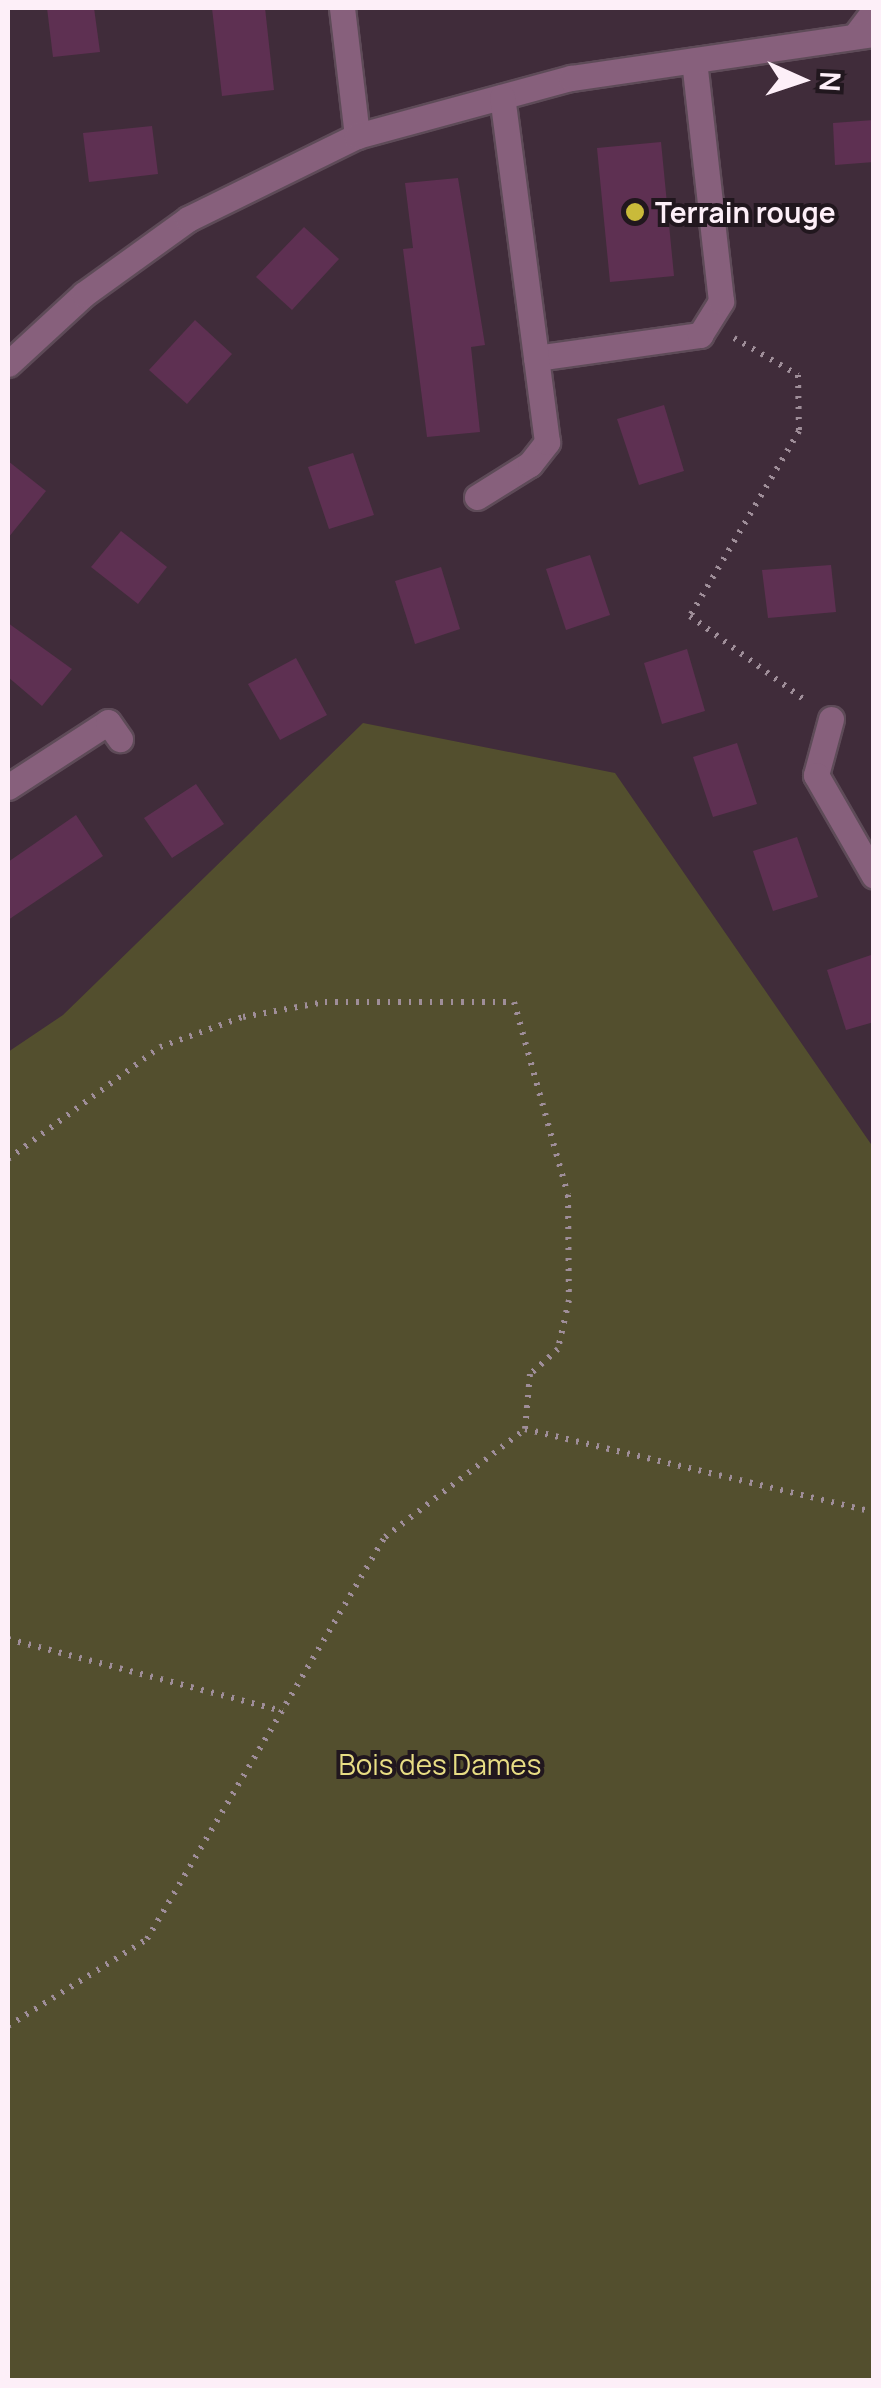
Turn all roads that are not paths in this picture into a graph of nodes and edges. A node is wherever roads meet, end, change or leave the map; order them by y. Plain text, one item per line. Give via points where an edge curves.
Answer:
1 (342, 8) edge
2 (874, 10) edge
3 (866, 33) edge
4 (694, 61) junction
5 (502, 96) junction
6 (356, 136) junction
7 (536, 358) junction
8 (8, 364) edge
9 (477, 497) dead end
10 (831, 719) road end
11 (120, 739) dead end
12 (8, 786) edge
13 (874, 876) edge

1 - 6 street
2 - 3 street
3 - 4 street
4 - 5 street
4 - 7 street via 721,301 700,335
5 - 6 street
5 - 7 street
6 - 8 street via 188,219 84,294
7 - 9 street via 547,442 530,464
10 - 13 street via 816,774
11 - 12 street via 108,722

